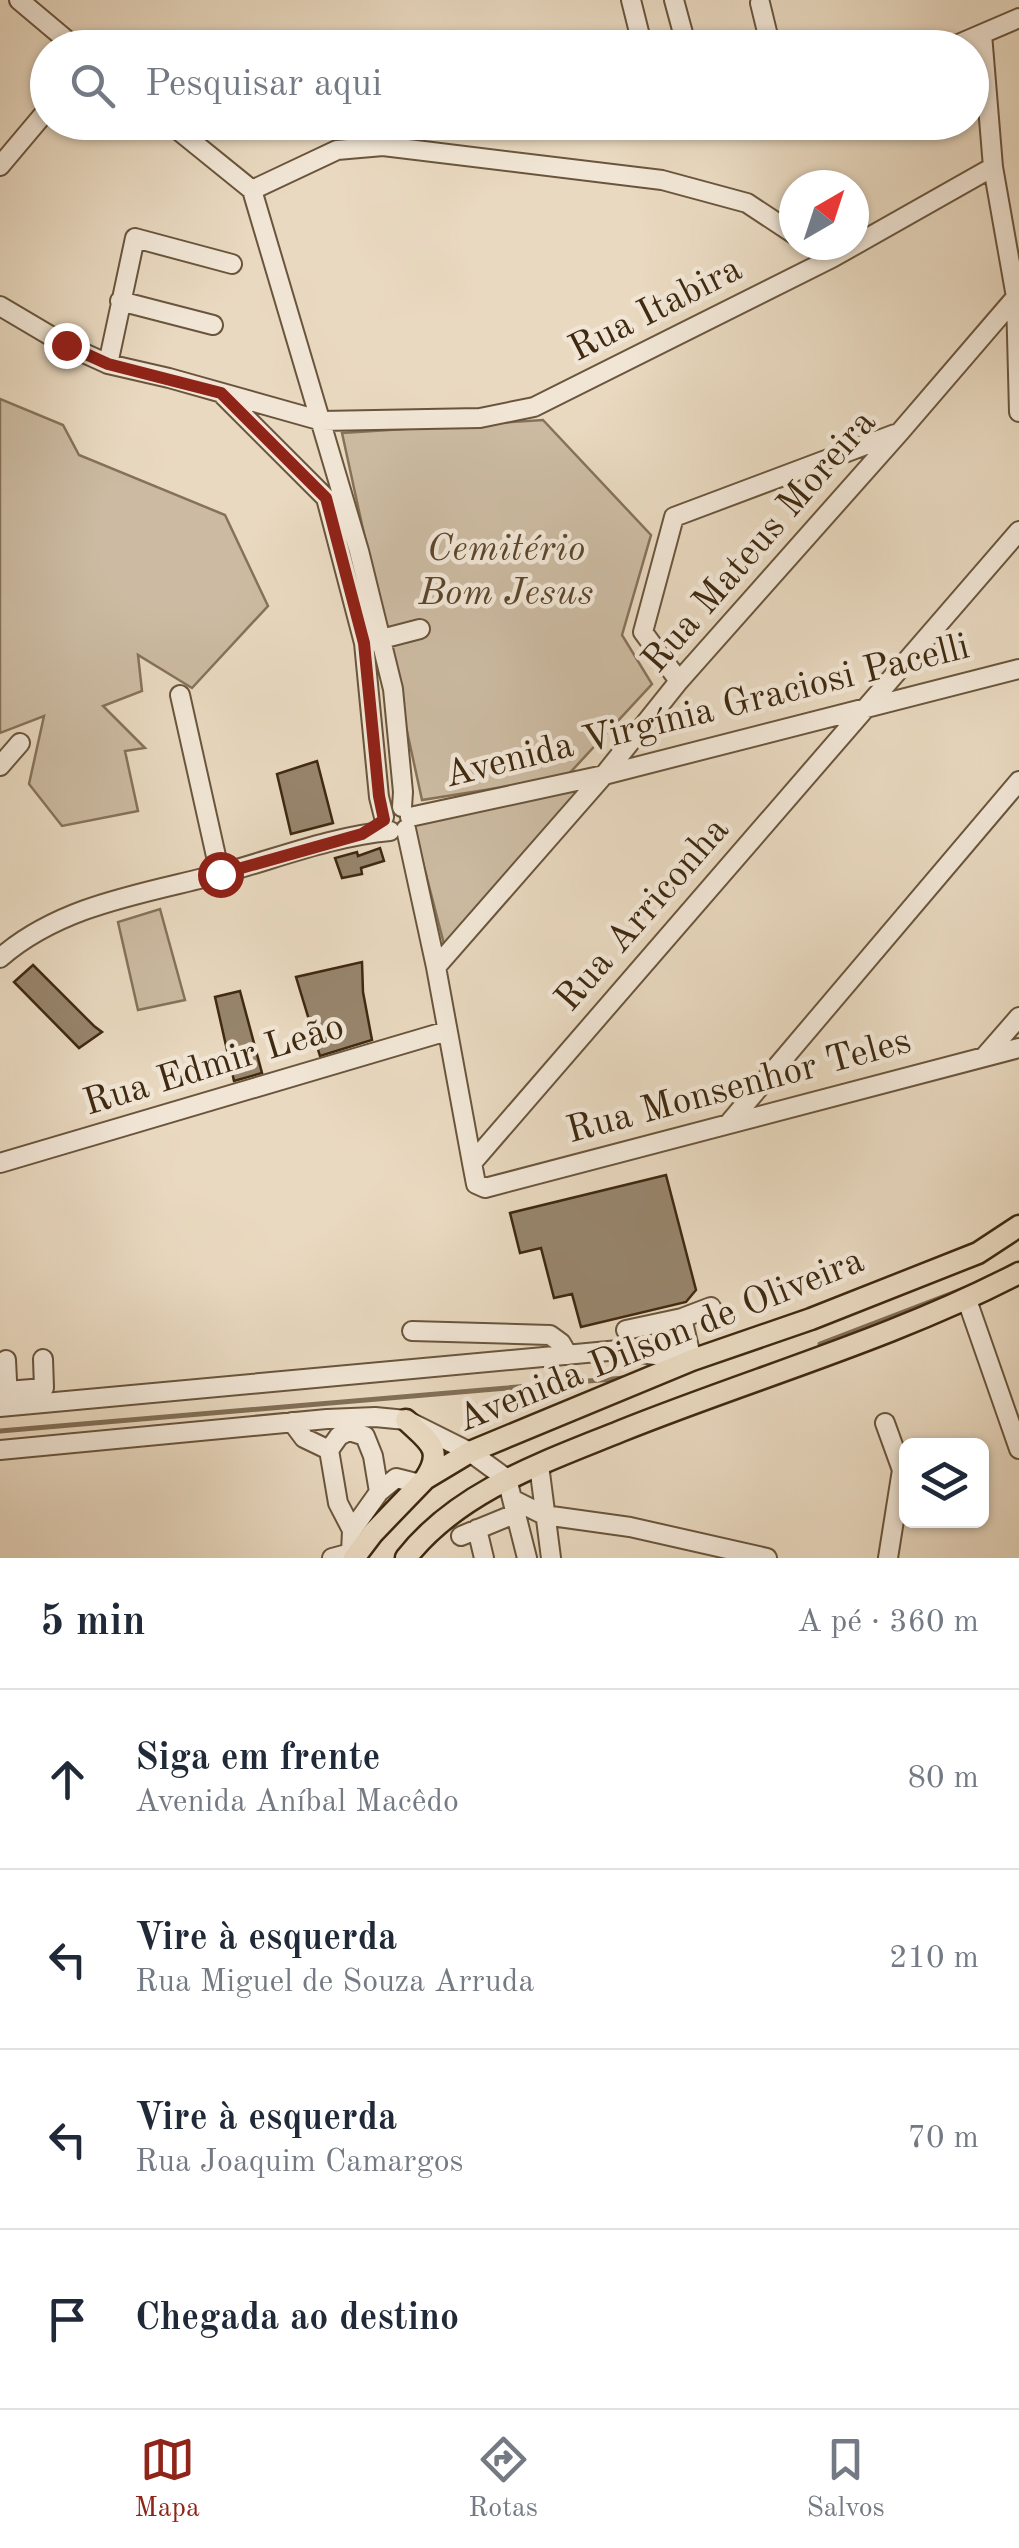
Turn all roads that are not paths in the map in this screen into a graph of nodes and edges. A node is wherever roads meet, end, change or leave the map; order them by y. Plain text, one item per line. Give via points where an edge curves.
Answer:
1 (21, 0) edge
2 (630, 0) edge
3 (674, 0) edge
4 (760, 3) dead end
5 (1019, 18) edge
6 (55, 30) edge
7 (638, 30) edge
8 (682, 30) edge
9 (767, 30) edge
10 (989, 31) edge
11 (989, 119) edge
12 (30, 130) edge
13 (190, 140) edge
14 (0, 166) edge
15 (993, 167) junction
16 (252, 190) junction
17 (779, 224) edge
18 (869, 237) edge
19 (828, 260) edge
20 (232, 264) dead end
21 (1016, 297) junction
22 (120, 301) junction
23 (0, 306) edge
24 (214, 325) dead end
25 (109, 357) junction
26 (221, 393) junction
27 (1019, 412) edge
28 (322, 421) junction
29 (900, 432) junction
30 (1019, 531) edge
31 (420, 629) dead end
32 (372, 642) junction
33 (1019, 670) edge
34 (679, 681) junction
35 (180, 695) dead end
36 (864, 709) junction
37 (20, 743) dead end
38 (0, 766) edge
39 (604, 775) junction
40 (1019, 781) edge
41 (396, 820) junction
42 (220, 874) junction
43 (0, 958) edge
44 (436, 967) junction
45 (1019, 1018) edge
46 (447, 1030) junction
47 (1019, 1048) edge
48 (985, 1056) junction
49 (728, 1123) junction
50 (0, 1164) edge
51 (472, 1164) junction
52 (1019, 1226) edge
53 (1019, 1273) edge
54 (967, 1300) junction
55 (711, 1307) dead end
56 (682, 1318) junction
57 (626, 1330) dead end
58 (412, 1331) dead end
59 (568, 1355) junction
60 (6, 1360) dead end
61 (43, 1360) dead end
62 (692, 1360) junction
63 (5, 1401) edge
64 (696, 1401) junction
65 (406, 1420) junction
66 (292, 1422) junction
67 (885, 1423) dead end
68 (0, 1450) edge
69 (329, 1450) junction
70 (1019, 1450) edge
71 (470, 1452) junction
72 (539, 1465) junction
73 (422, 1482) junction
74 (379, 1492) junction
75 (513, 1497) junction
76 (544, 1515) junction
77 (352, 1530) junction
78 (354, 1554) edge
79 (332, 1558) edge
80 (406, 1558) edge
81 (484, 1558) edge
82 (528, 1558) edge
83 (551, 1558) edge
84 (767, 1558) edge
85 (888, 1558) edge

1 - 6 street
2 - 7 street
3 - 8 street
4 - 9 street
5 - 10 street
11 - 15 street
12 - 14 street
13 - 16 street
15 - 18 street, Rua Itabira
15 - 21 street
16 - 17 street via 338,150 383,146 662,180 747,204
16 - 28 street
19 - 28 street, Rua Itabira via 534,407 480,418
20 - 22 street via 135,238
21 - 27 street
21 - 29 street, Rua Mateus Moreira
22 - 24 street
22 - 25 street
23 - 25 street, Rua Itabira via 66,345
25 - 26 street, Rua Itabira
26 - 28 street, Rua Itabira
26 - 32 street via 326,498
28 - 32 street via 359,551
29 - 34 street, Rua Mateus Moreira
29 - 34 street via 674,517 644,632
30 - 36 street, Rua Arriconha
31 - 32 street
32 - 41 street via 379,796
33 - 36 street, Avenida Virgínia Graciosi Pacelli
34 - 39 street, Rua Mateus Moreira
35 - 42 street
36 - 39 street, Avenida Virgínia Graciosi Pacelli
36 - 51 street, Rua Arriconha
37 - 38 street
39 - 41 street, Avenida Virgínia Graciosi Pacelli
39 - 44 street, Rua Mateus Moreira
40 - 49 street
41 - 42 street, Avenida Virgínia Graciosi Pacelli
41 - 44 street
42 - 43 street, Avenida Virgínia Graciosi Pacelli via 115,898 42,930
44 - 46 street
45 - 48 street
46 - 50 street, Rua Edmir Leão
46 - 51 street
47 - 48 street, Rua Monsenhor Teles
48 - 49 street, Rua Monsenhor Teles
49 - 51 street, Rua Monsenhor Teles via 485,1188 476,1184
52 - 62 main road, Avenida Dilson de Oliveira via 978,1253
53 - 54 main road, Avenida Dilson de Oliveira
54 - 64 main road, Avenida Dilson de Oliveira
54 - 70 street
55 - 56 street
56 - 57 street
56 - 62 street
58 - 59 street via 550,1335
59 - 62 street via 618,1350
59 - 63 street
60 - 63 street
61 - 63 street via 44,1388
62 - 64 main road
62 - 71 main road, Avenida Dilson de Oliveira
64 - 72 main road, Avenida Dilson de Oliveira
65 - 66 street
65 - 71 street
65 - 73 main road via 436,1454
66 - 68 street
66 - 69 street via 304,1438
67 - 85 street via 902,1470
69 - 74 street via 349,1431 365,1436
69 - 77 street via 338,1503
71 - 73 main road, Avenida Dilson de Oliveira
71 - 75 street
72 - 75 main road, Avenida Dilson de Oliveira
72 - 76 street
73 - 74 street via 396,1478
73 - 78 main road, Avenida Dilson de Oliveira
74 - 77 street
75 - 76 street
75 - 80 main road, Avenida Dilson de Oliveira via 451,1514
75 - 81 street via 468,1532
75 - 82 street
76 - 83 street
76 - 84 street
77 - 78 street
78 - 79 street

